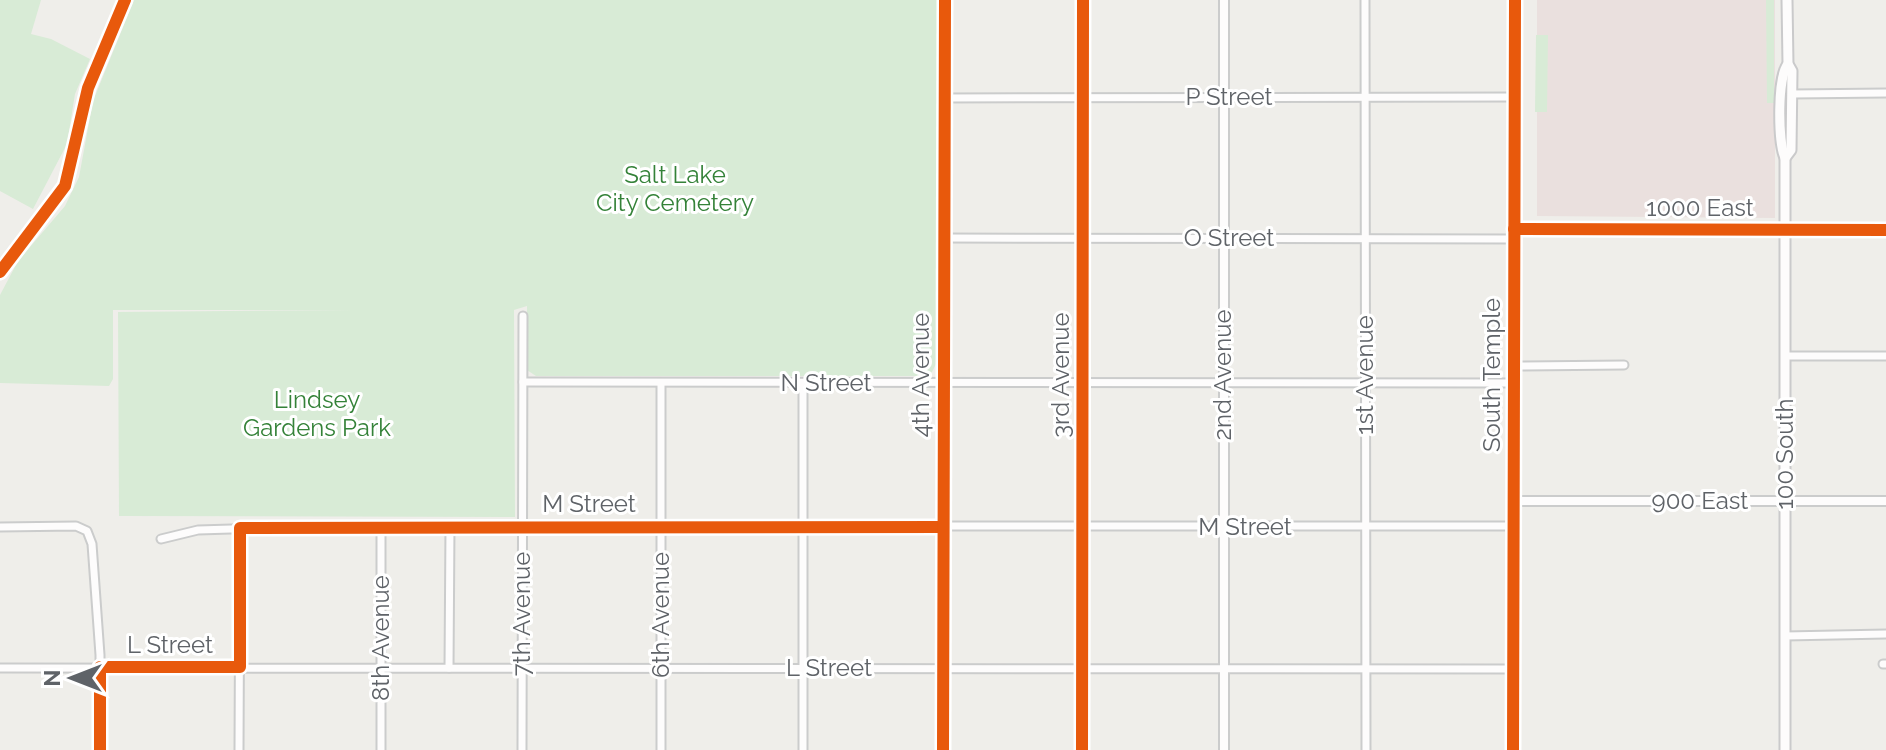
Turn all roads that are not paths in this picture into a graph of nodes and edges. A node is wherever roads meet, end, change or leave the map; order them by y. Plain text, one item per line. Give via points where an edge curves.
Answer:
1 (125, 0) edge
2 (945, 0) edge
3 (1083, 0) edge
4 (1224, 0) edge
5 (1365, 0) edge
6 (1515, 0) edge
7 (1787, 0) edge
8 (1788, 64) junction
9 (1886, 93) edge
10 (1792, 94) junction
11 (1083, 97) junction
12 (1224, 97) junction
13 (1365, 97) junction
14 (1515, 97) junction
15 (944, 98) junction
16 (1785, 158) junction
17 (1785, 230) junction
18 (1886, 230) edge
19 (1514, 234) junction
20 (944, 238) junction
21 (1224, 238) junction
22 (1365, 238) junction
23 (1083, 239) junction
24 (0, 250) edge
25 (10, 256) junction
26 (0, 272) edge
27 (523, 316) dead end
28 (1785, 356) junction
29 (1886, 356) edge
30 (1624, 365) dead end
31 (1514, 366) junction
32 (523, 382) junction
33 (943, 382) junction
34 (1082, 382) junction
35 (661, 383) junction
36 (803, 383) junction
37 (1224, 383) junction
38 (1365, 383) junction
39 (1514, 383) junction
40 (1514, 501) junction
41 (1785, 501) junction
42 (1886, 501) edge
43 (450, 526) junction
44 (522, 526) junction
45 (662, 526) junction
46 (1082, 526) junction
47 (1365, 526) junction
48 (1514, 526) junction
49 (0, 527) edge
50 (381, 527) junction
51 (803, 527) junction
52 (943, 527) junction
53 (1223, 527) junction
54 (240, 528) junction
55 (161, 539) dead end
56 (1886, 634) edge
57 (1785, 636) junction
58 (100, 667) junction
59 (240, 667) junction
60 (0, 668) edge
61 (381, 668) junction
62 (449, 668) junction
63 (522, 668) junction
64 (661, 668) junction
65 (803, 668) junction
66 (943, 668) junction
67 (1082, 668) junction
68 (1224, 668) junction
69 (1365, 669) junction
70 (1514, 669) junction
71 (100, 750) edge
72 (239, 750) edge
73 (381, 750) edge
74 (522, 750) edge
75 (661, 750) edge
76 (803, 750) edge
77 (943, 750) edge
78 (1082, 750) edge
79 (1224, 750) edge
80 (1366, 750) edge
81 (1513, 750) edge
82 (1785, 750) edge

1 - 25 street via 88,88 65,186
2 - 15 street, 4th Avenue
3 - 11 street, 3rd Avenue
4 - 12 street, 2nd Avenue
5 - 13 street, 1st Avenue
6 - 14 main road, South Temple
7 - 8 main road, 100 South
8 - 10 main road, 100 South
8 - 16 main road, 100 South via 1781,72
9 - 10 street
10 - 16 main road, 100 South via 1791,150
11 - 12 street, P Street
11 - 15 street, P Street
11 - 23 street, 3rd Avenue
12 - 13 street, P Street
12 - 21 street, 2nd Avenue
13 - 14 street, P Street
13 - 22 street, 1st Avenue
14 - 19 main road, South Temple
15 - 20 street, 4th Avenue
16 - 17 main road, 100 South
17 - 18 street, 1000 East
17 - 19 street, 1000 East
17 - 28 main road, 100 South
19 - 22 street, O Street
19 - 31 main road, South Temple
20 - 23 street, O Street
20 - 33 street, 4th Avenue
21 - 22 street, O Street
21 - 23 street, O Street
21 - 37 street, 2nd Avenue
22 - 38 street, 1st Avenue
23 - 34 street, 3rd Avenue
24 - 25 street
25 - 26 street
27 - 32 street, 7th Avenue
28 - 29 street
28 - 41 main road, 100 South
30 - 31 street
31 - 39 main road, South Temple
32 - 35 street, N Street
32 - 44 street, 7th Avenue
33 - 34 street, N Street
33 - 36 street, N Street
33 - 52 street, 4th Avenue
34 - 37 street, N Street
34 - 46 street, 3rd Avenue
35 - 36 street, N Street
35 - 45 street, 6th Avenue
36 - 51 street
37 - 38 street, N Street
37 - 53 street, 2nd Avenue
38 - 39 street, N Street
38 - 47 street, 1st Avenue
39 - 40 main road, South Temple
40 - 41 street, 900 East
40 - 48 main road, South Temple
41 - 42 street, 900 East
41 - 57 main road, 100 South
43 - 44 street, M Street
43 - 50 street, M Street
43 - 62 street
44 - 45 street, M Street
44 - 63 street, 7th Avenue
45 - 51 street, M Street
45 - 64 street, 6th Avenue
46 - 52 street, M Street
46 - 53 street, M Street
46 - 67 street, 3rd Avenue
47 - 48 street, M Street
47 - 53 street, M Street
47 - 69 street, 1st Avenue
48 - 70 main road, South Temple
49 - 58 street via 76,526 87,531
50 - 54 street, M Street
50 - 61 street, 8th Avenue
51 - 52 street, M Street
51 - 65 street
52 - 66 street, 4th Avenue
53 - 68 street, 2nd Avenue
54 - 55 street, M Street
54 - 59 street
56 - 57 street
57 - 82 main road, 100 South
58 - 59 street, L Street
58 - 60 street, L Street
58 - 71 street
59 - 61 street, L Street
59 - 72 street
61 - 62 street, L Street
61 - 73 street, 8th Avenue
62 - 63 street, L Street
63 - 64 street, L Street
63 - 74 street, 7th Avenue
64 - 65 street, L Street
64 - 75 street, 6th Avenue
65 - 66 street, L Street
65 - 76 street
66 - 67 street, L Street
66 - 77 street, 4th Avenue
67 - 68 street, L Street
67 - 78 street, 3rd Avenue
68 - 69 street, L Street
68 - 79 street, 2nd Avenue
69 - 70 street, L Street
69 - 80 street, 1st Avenue
70 - 81 main road, South Temple

